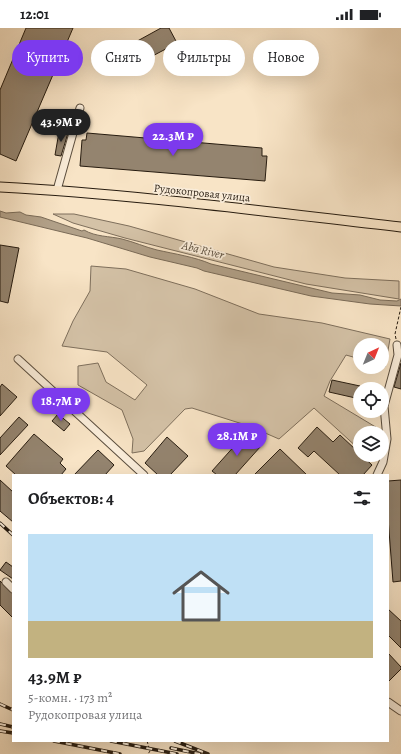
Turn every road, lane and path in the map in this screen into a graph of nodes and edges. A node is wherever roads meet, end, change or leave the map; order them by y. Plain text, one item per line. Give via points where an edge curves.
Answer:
1 (80, 108) dead end
2 (0, 187) edge
3 (58, 190) junction
4 (401, 227) edge
5 (401, 307) edge
6 (397, 345) joint
7 (18, 359) dead end
8 (143, 474) edge
9 (377, 474) edge
10 (6, 582) dead end
11 (12, 588) edge
12 (389, 703) edge
13 (401, 712) edge
14 (148, 742) edge
15 (148, 754) edge

1 - 3 street
2 - 3 main road, Рудокопровая улица
3 - 4 main road, Рудокопровая улица
5 - 6 path via 395,334
6 - 9 street via 398,355 384,406 387,439 383,462
7 - 8 street
10 - 11 street
12 - 13 street
14 - 15 path

